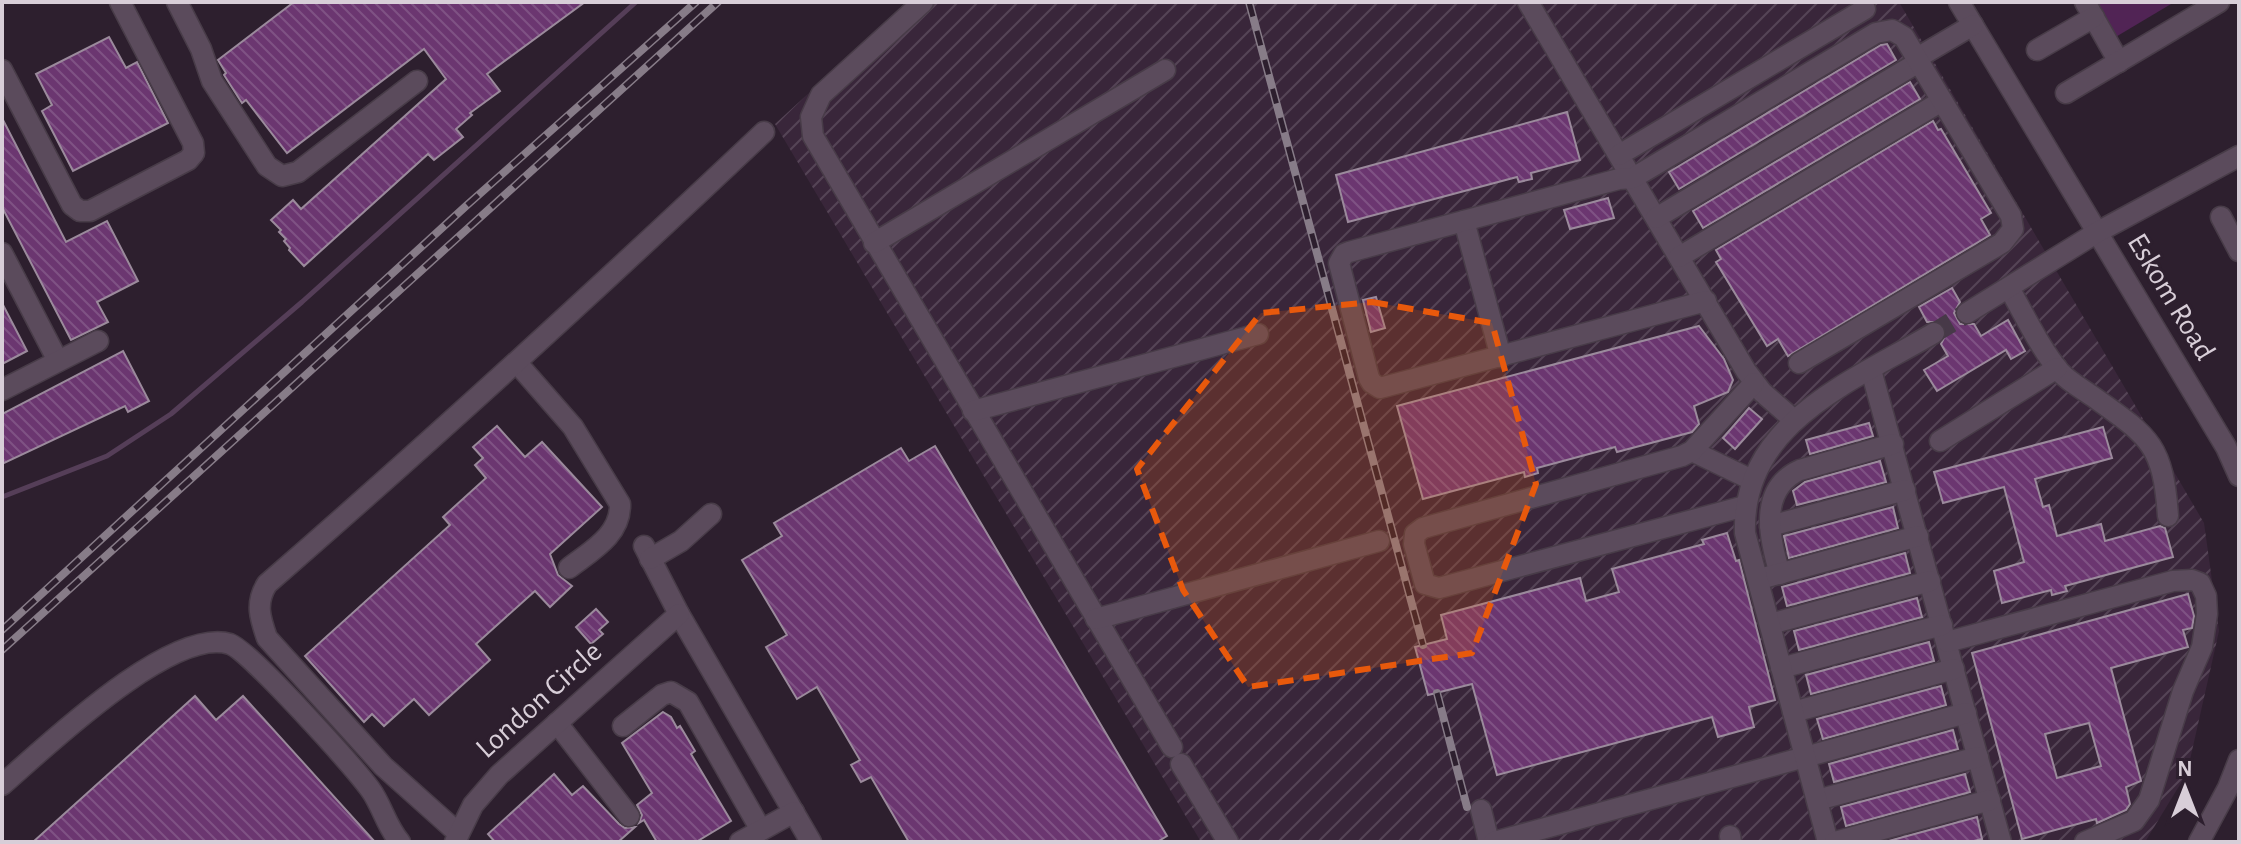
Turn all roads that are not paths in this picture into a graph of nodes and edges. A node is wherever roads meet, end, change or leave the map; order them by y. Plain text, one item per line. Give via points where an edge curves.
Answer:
1 (120, 2) edge
2 (177, 2) edge
3 (923, 2) edge
4 (1528, 2) edge
5 (1959, 2) edge
6 (2219, 2) edge
7 (1865, 9) dead end
8 (2089, 9) edge
9 (2184, 11) edge
10 (1973, 25) junction
11 (2037, 50) dead end
12 (1918, 60) junction
13 (2119, 62) junction
14 (2, 70) edge
15 (1165, 70) dead end
16 (417, 81) dead end
17 (2066, 93) dead end
18 (1942, 101) junction
19 (764, 132) dead end
20 (1619, 155) junction
21 (2239, 156) edge
22 (1633, 178) junction
23 (2221, 217) dead end
24 (1656, 218) junction
25 (1464, 221) junction
26 (2096, 233) junction
27 (874, 243) junction
28 (2239, 251) edge
29 (2, 253) edge
30 (1679, 257) junction
31 (2009, 288) junction
32 (1706, 301) junction
33 (1967, 313) tunnel mouth
34 (1934, 333) tunnel mouth
35 (1258, 334) dead end
36 (98, 341) dead end
37 (1501, 357) junction
38 (58, 361) junction
39 (517, 363) junction
40 (1799, 363) dead end
41 (2057, 368) junction
42 (1871, 370) junction
43 (1754, 383) junction
44 (2, 390) edge
45 (973, 411) junction
46 (1794, 420) junction
47 (1940, 441) dead end
48 (1893, 444) junction
49 (1692, 451) junction
50 (2239, 476) edge
51 (1752, 480) junction
52 (1905, 490) junction
53 (1745, 506) junction
54 (711, 514) dead end
55 (2168, 516) dead end
56 (1770, 526) junction
57 (1918, 536) junction
58 (1379, 541) dead end
59 (569, 568) dead end
60 (1780, 574) junction
61 (1757, 580) junction
62 (1930, 581) junction
63 (679, 614) junction
64 (1096, 619) junction
65 (1770, 624) junction
66 (1944, 633) junction
67 (1781, 668) junction
68 (1954, 669) junction
69 (1793, 712) junction
70 (1966, 713) junction
71 (557, 723) junction
72 (623, 726) dead end
73 (1805, 756) junction
74 (1978, 757) junction
75 (2239, 760) edge
76 (2, 785) edge
77 (1817, 800) junction
78 (1990, 800) junction
79 (1481, 810) dead end
80 (794, 812) junction
81 (629, 816) dead end
82 (761, 830) junction
83 (457, 838) edge
84 (400, 842) edge
85 (740, 842) edge
86 (811, 842) edge
87 (1228, 842) edge
88 (1492, 842) edge
89 (1828, 842) edge
90 (1835, 842) edge
91 (2001, 842) edge
92 (2085, 842) edge
93 (2199, 842) edge

1 - 14 street via 193,143 188,160 90,211 80,211 72,205
2 - 16 street via 212,81 267,166 282,176 298,172
3 - 27 street via 821,95 811,117 816,145
4 - 20 street
5 - 10 street, Eskom Road
6 - 9 street
7 - 20 street
8 - 11 street
8 - 13 street
9 - 13 street
10 - 12 street
10 - 26 street, Eskom Road
12 - 18 street
12 - 22 street via 1904,37 1881,31
12 - 24 street
13 - 17 street
15 - 27 street
18 - 30 street
18 - 40 street via 2011,216 2010,235
19 - 39 street
20 - 22 street
21 - 26 street, Eskom Road
22 - 24 street
22 - 25 street
23 - 28 street
24 - 30 street
25 - 37 street
25 - 37 street via 1344,254 1339,268 1369,378 1380,388
26 - 31 street
26 - 50 street, Eskom Road
27 - 45 street
29 - 38 street
30 - 32 street
31 - 33 street
31 - 41 street
32 - 37 street
32 - 43 street
34 - 42 street
35 - 45 street
36 - 38 street
38 - 44 street
39 - 59 street via 573,427 620,504 620,517 610,534
39 - 83 street via 267,584 259,606 267,638 383,766
41 - 47 street
41 - 55 street via 2149,441 2166,487
42 - 46 street
42 - 48 street
43 - 46 street
43 - 49 street
45 - 64 street
46 - 51 street
48 - 52 street
48 - 56 street via 1792,473 1776,489
49 - 51 street
49 - 53 street via 1418,530 1414,544 1425,584 1439,588
51 - 53 street
52 - 56 street
52 - 57 street
53 - 61 street via 1745,533
54 - 63 street via 681,541 647,552
56 - 60 street
57 - 60 street
57 - 62 street
58 - 64 street
60 - 61 street
61 - 65 street
62 - 65 street
62 - 66 street
63 - 71 street, London Circle
63 - 80 street
64 - 87 street
65 - 67 street
66 - 67 street
66 - 68 street
66 - 92 street via 2173,581 2200,583 2207,614 2202,647 2149,800 2134,821
67 - 69 street
68 - 69 street
68 - 70 street
69 - 73 street
70 - 73 street
70 - 74 street
71 - 81 street
71 - 83 street, London Circle via 499,775 473,805
72 - 82 street via 662,695 671,692 688,702
73 - 77 street
73 - 88 street
74 - 77 street
74 - 78 street
75 - 93 street
76 - 84 street via 104,698 167,657 215,642 233,645 249,656 371,790
77 - 89 street
78 - 90 street
78 - 91 street
79 - 88 street
80 - 82 street
80 - 86 street
82 - 85 street

